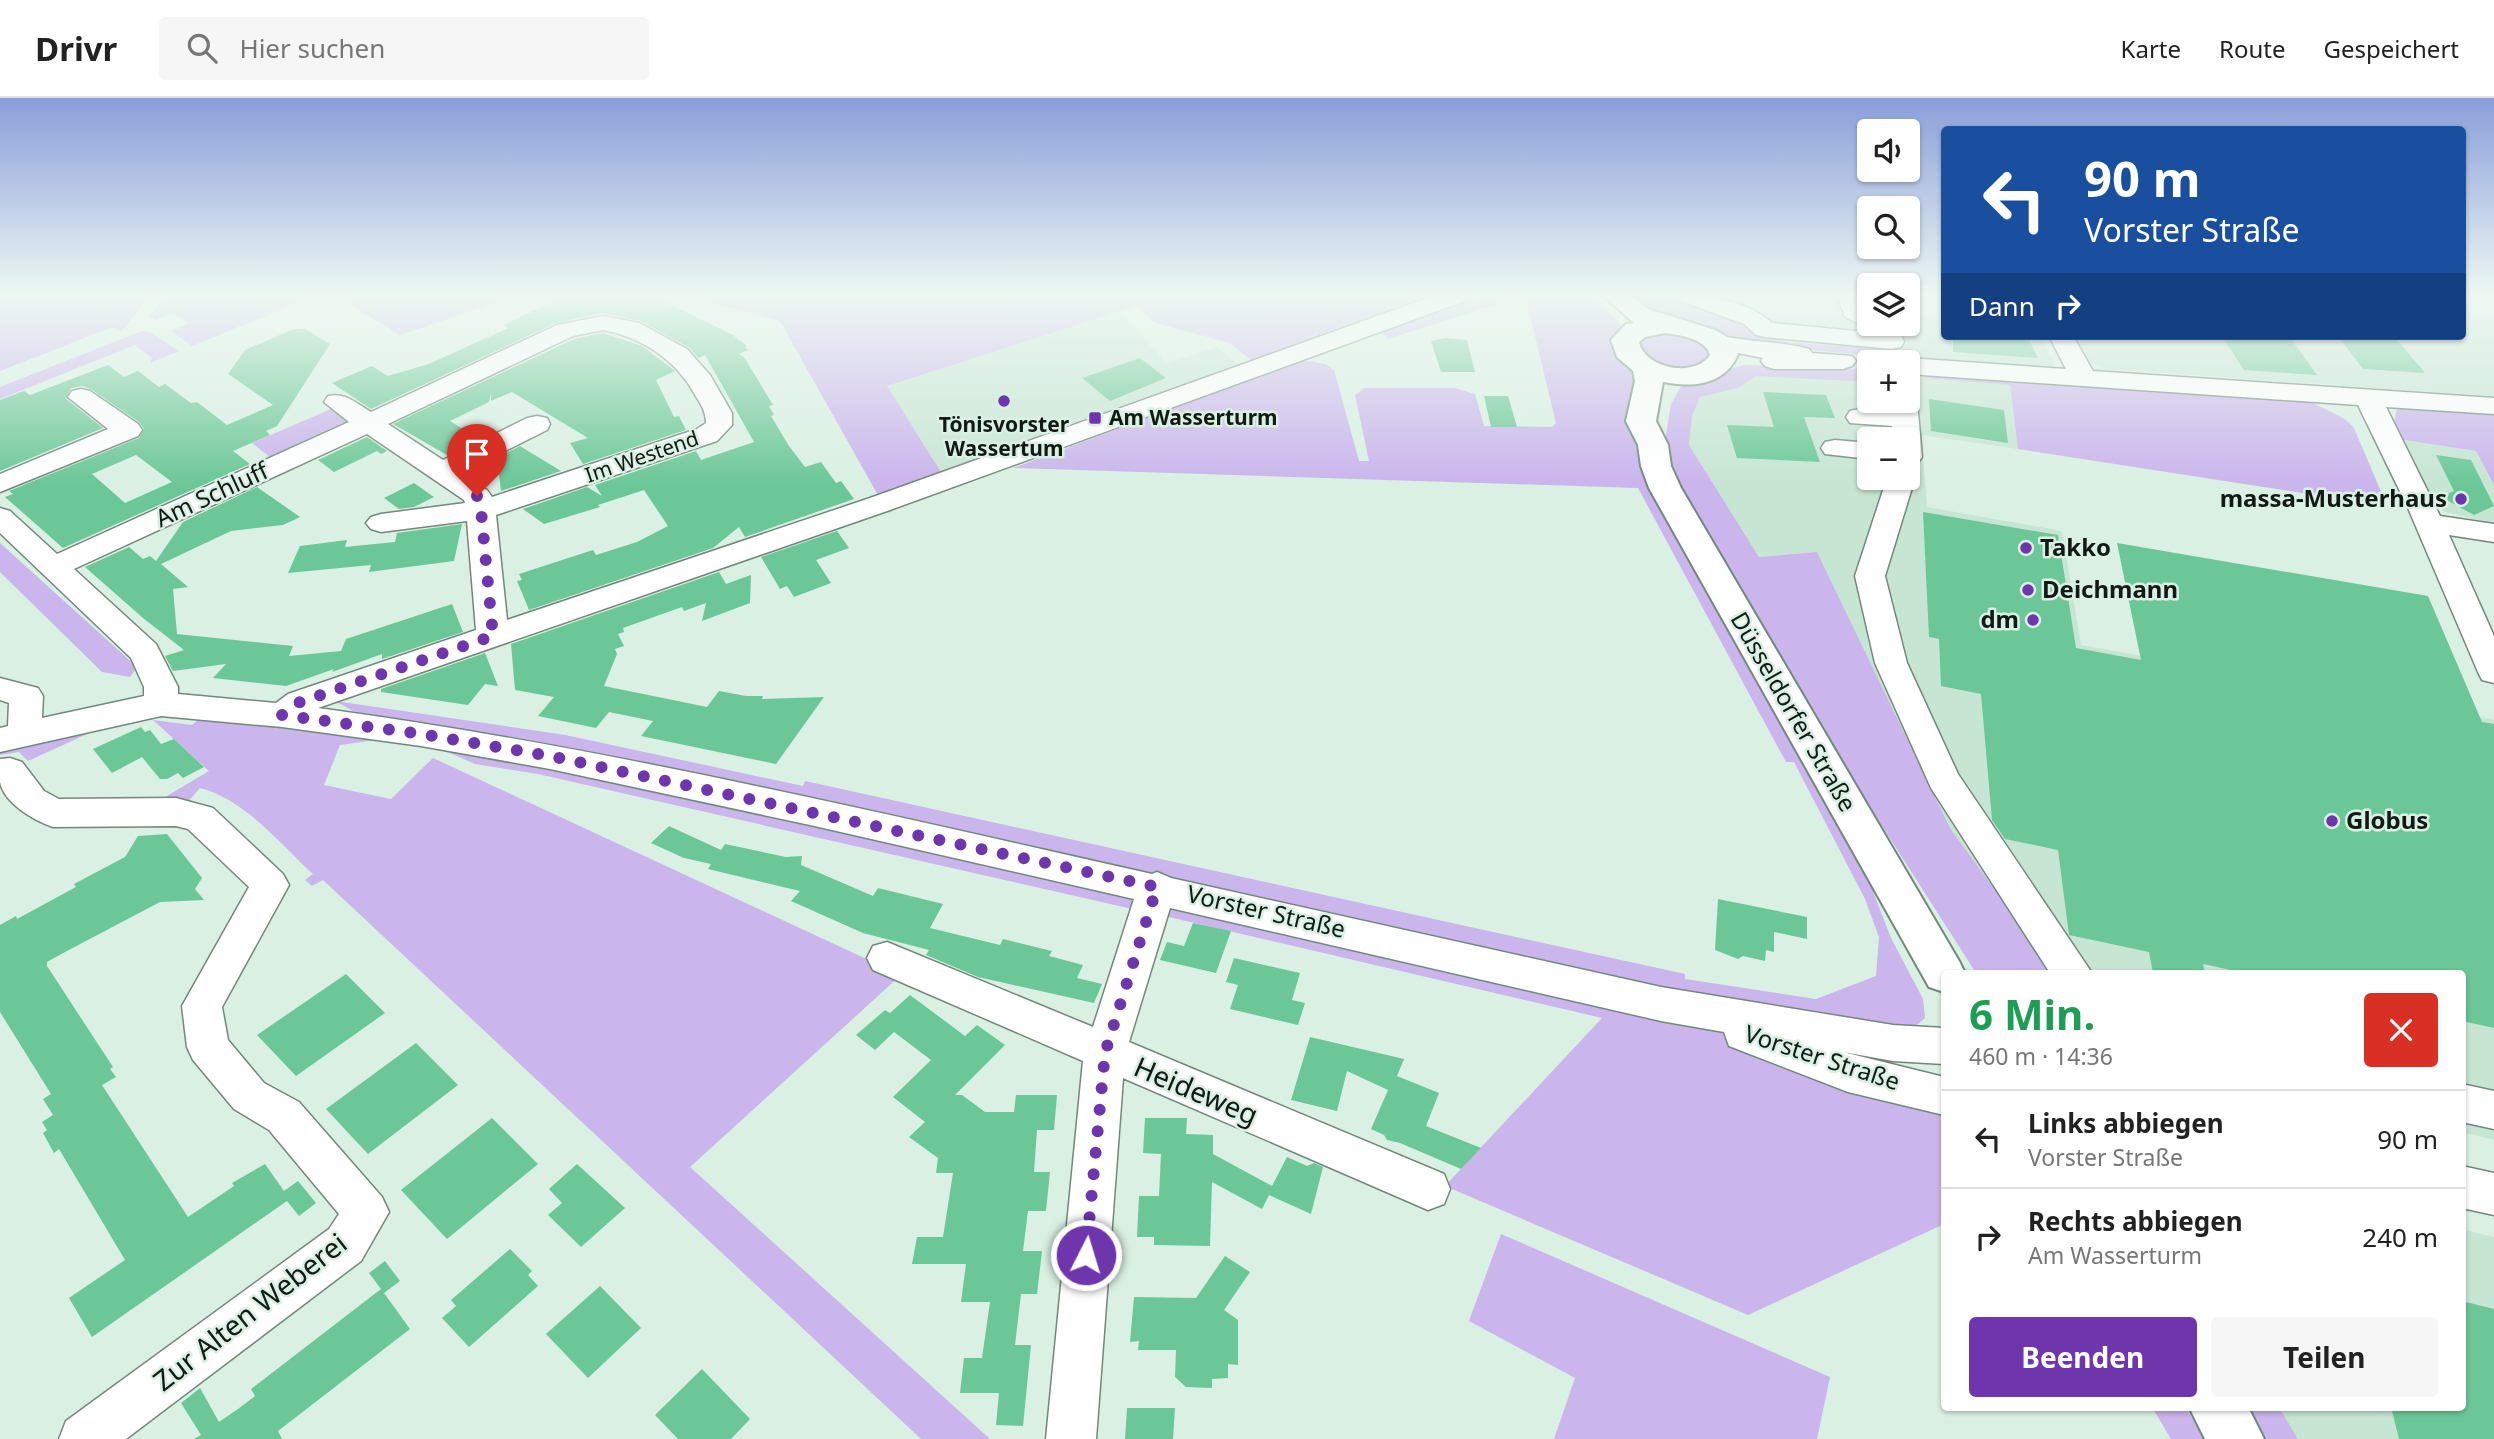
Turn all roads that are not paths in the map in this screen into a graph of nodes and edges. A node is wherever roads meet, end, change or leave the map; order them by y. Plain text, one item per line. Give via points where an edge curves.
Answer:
1 (505, 359) edge
2 (682, 359) edge
3 (1284, 359) edge
4 (1633, 359) edge
5 (1714, 359) edge
6 (1742, 359) edge
7 (2073, 359) edge
8 (1857, 362) edge
9 (1920, 367) edge
10 (1647, 369) junction
11 (1685, 376) junction
12 (2084, 378) junction
13 (81, 397) dead end
14 (2368, 397) junction
15 (337, 402) dead end
16 (2494, 406) edge
17 (1882, 413) edge
18 (1859, 416) dead end
19 (369, 423) junction
20 (537, 424) dead end
21 (1653, 445) junction
22 (1835, 449) dead end
23 (1857, 450) edge
24 (443, 471) junction
25 (0, 484) edge
26 (1897, 490) edge
27 (481, 510) junction
28 (0, 517) edge
29 (381, 523) dead end
30 (2428, 523) junction
31 (2494, 533) edge
32 (55, 566) junction
33 (493, 636) junction
34 (2494, 672) edge
35 (0, 689) edge
36 (161, 704) junction
37 (282, 715) junction
38 (13, 737) edge
39 (0, 772) edge
40 (1157, 887) junction
41 (887, 958) dead end
42 (1942, 970) edge
43 (2070, 970) edge
44 (1661, 1004) junction
45 (1941, 1046) edge
46 (1105, 1053) junction
47 (1941, 1095) edge
48 (2466, 1104) edge
49 (2494, 1110) edge
50 (2466, 1188) edge
51 (1428, 1189) dead end
52 (2494, 1194) edge
53 (2219, 1411) edge
54 (84, 1439) edge
55 (1071, 1439) edge
56 (2236, 1439) edge

1 - 19 street, Im Westend
2 - 27 street, Im Westend via 719,413 719,425 697,439
3 - 33 street via 880,505
4 - 10 main road
5 - 11 main road via 1699,375
6 - 8 street
7 - 12 street
9 - 12 street
10 - 11 main road
10 - 21 main road, Düsseldorfer Straße via 1641,421
11 - 21 main road via 1676,383
12 - 14 street
13 - 25 street via 128,430
14 - 16 street
14 - 30 street
15 - 19 street
17 - 18 street
19 - 24 street
19 - 32 street, Am Schluff
20 - 24 street
21 - 42 main road, Düsseldorfer Straße via 1665,488
22 - 23 street
24 - 27 street via 477,496
26 - 43 street via 1870,576 1891,663 1943,779
27 - 29 street, Im Westend
27 - 33 street
28 - 32 street
30 - 31 street
30 - 34 street
32 - 36 street via 145,652 161,687
33 - 37 street via 300,702
35 - 38 street, Vorster Straße via 26,696
36 - 37 street, Vorster Straße
36 - 38 street, Vorster Straße
37 - 40 street, Vorster Straße via 550,756
39 - 54 street, Zur Alten Weberei via 10,771 31,800 53,813 176,812 200,818 270,885 202,1006 208,1047 249,1096 284,1116 366,1212 345,1245
40 - 44 street, Vorster Straße
40 - 46 street
41 - 46 street, Heideweg
44 - 45 street, Vorster Straße
44 - 47 street, Vorster Straße via 1848,1073
46 - 51 street, Heideweg
46 - 55 street
48 - 49 street
50 - 52 street
53 - 56 main road

